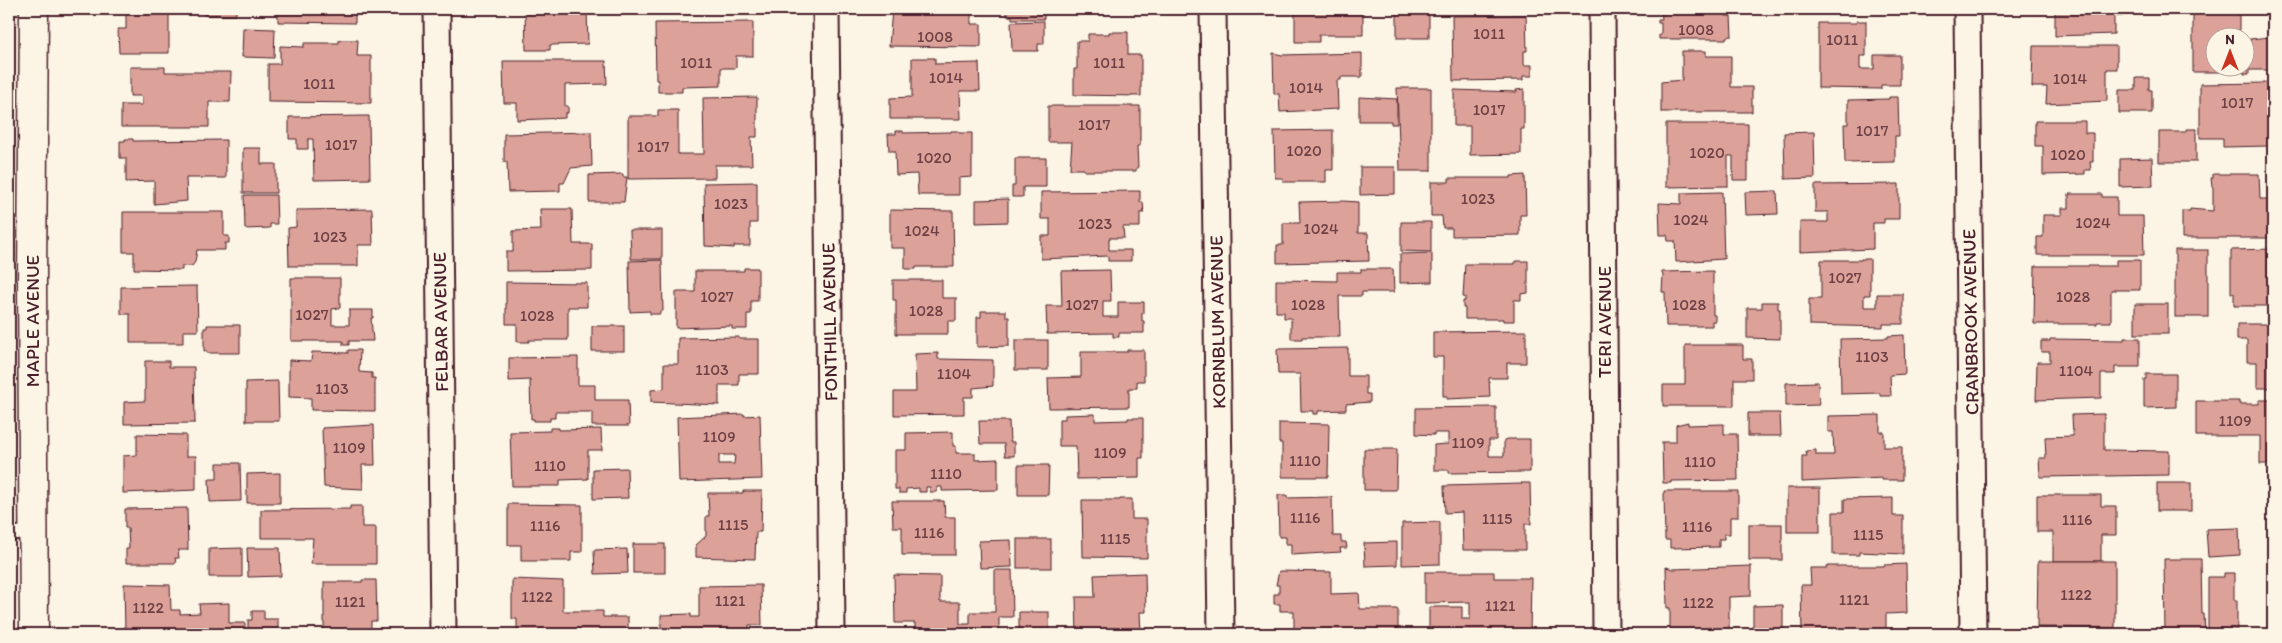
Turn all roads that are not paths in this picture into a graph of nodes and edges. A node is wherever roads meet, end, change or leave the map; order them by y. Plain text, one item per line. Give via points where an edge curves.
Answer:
1 (34, 9) edge
2 (437, 9) edge
3 (826, 9) edge
4 (1213, 9) edge
5 (1602, 9) edge
6 (1967, 9) edge
7 (21, 532) edge
8 (34, 634) edge
9 (442, 634) edge
10 (832, 634) edge
11 (1221, 634) edge
12 (1606, 634) edge
13 (1973, 634) edge

1 - 7 street, MAPLE AVENUE via 32,279
2 - 9 street, FELBAR AVENUE
3 - 10 street, FONTHILL AVENUE
4 - 11 street, KORNBLUM AVENUE
5 - 12 street, TERI AVENUE
6 - 13 street, CRANBROOK AVENUE
7 - 8 street, MAPLE AVENUE

